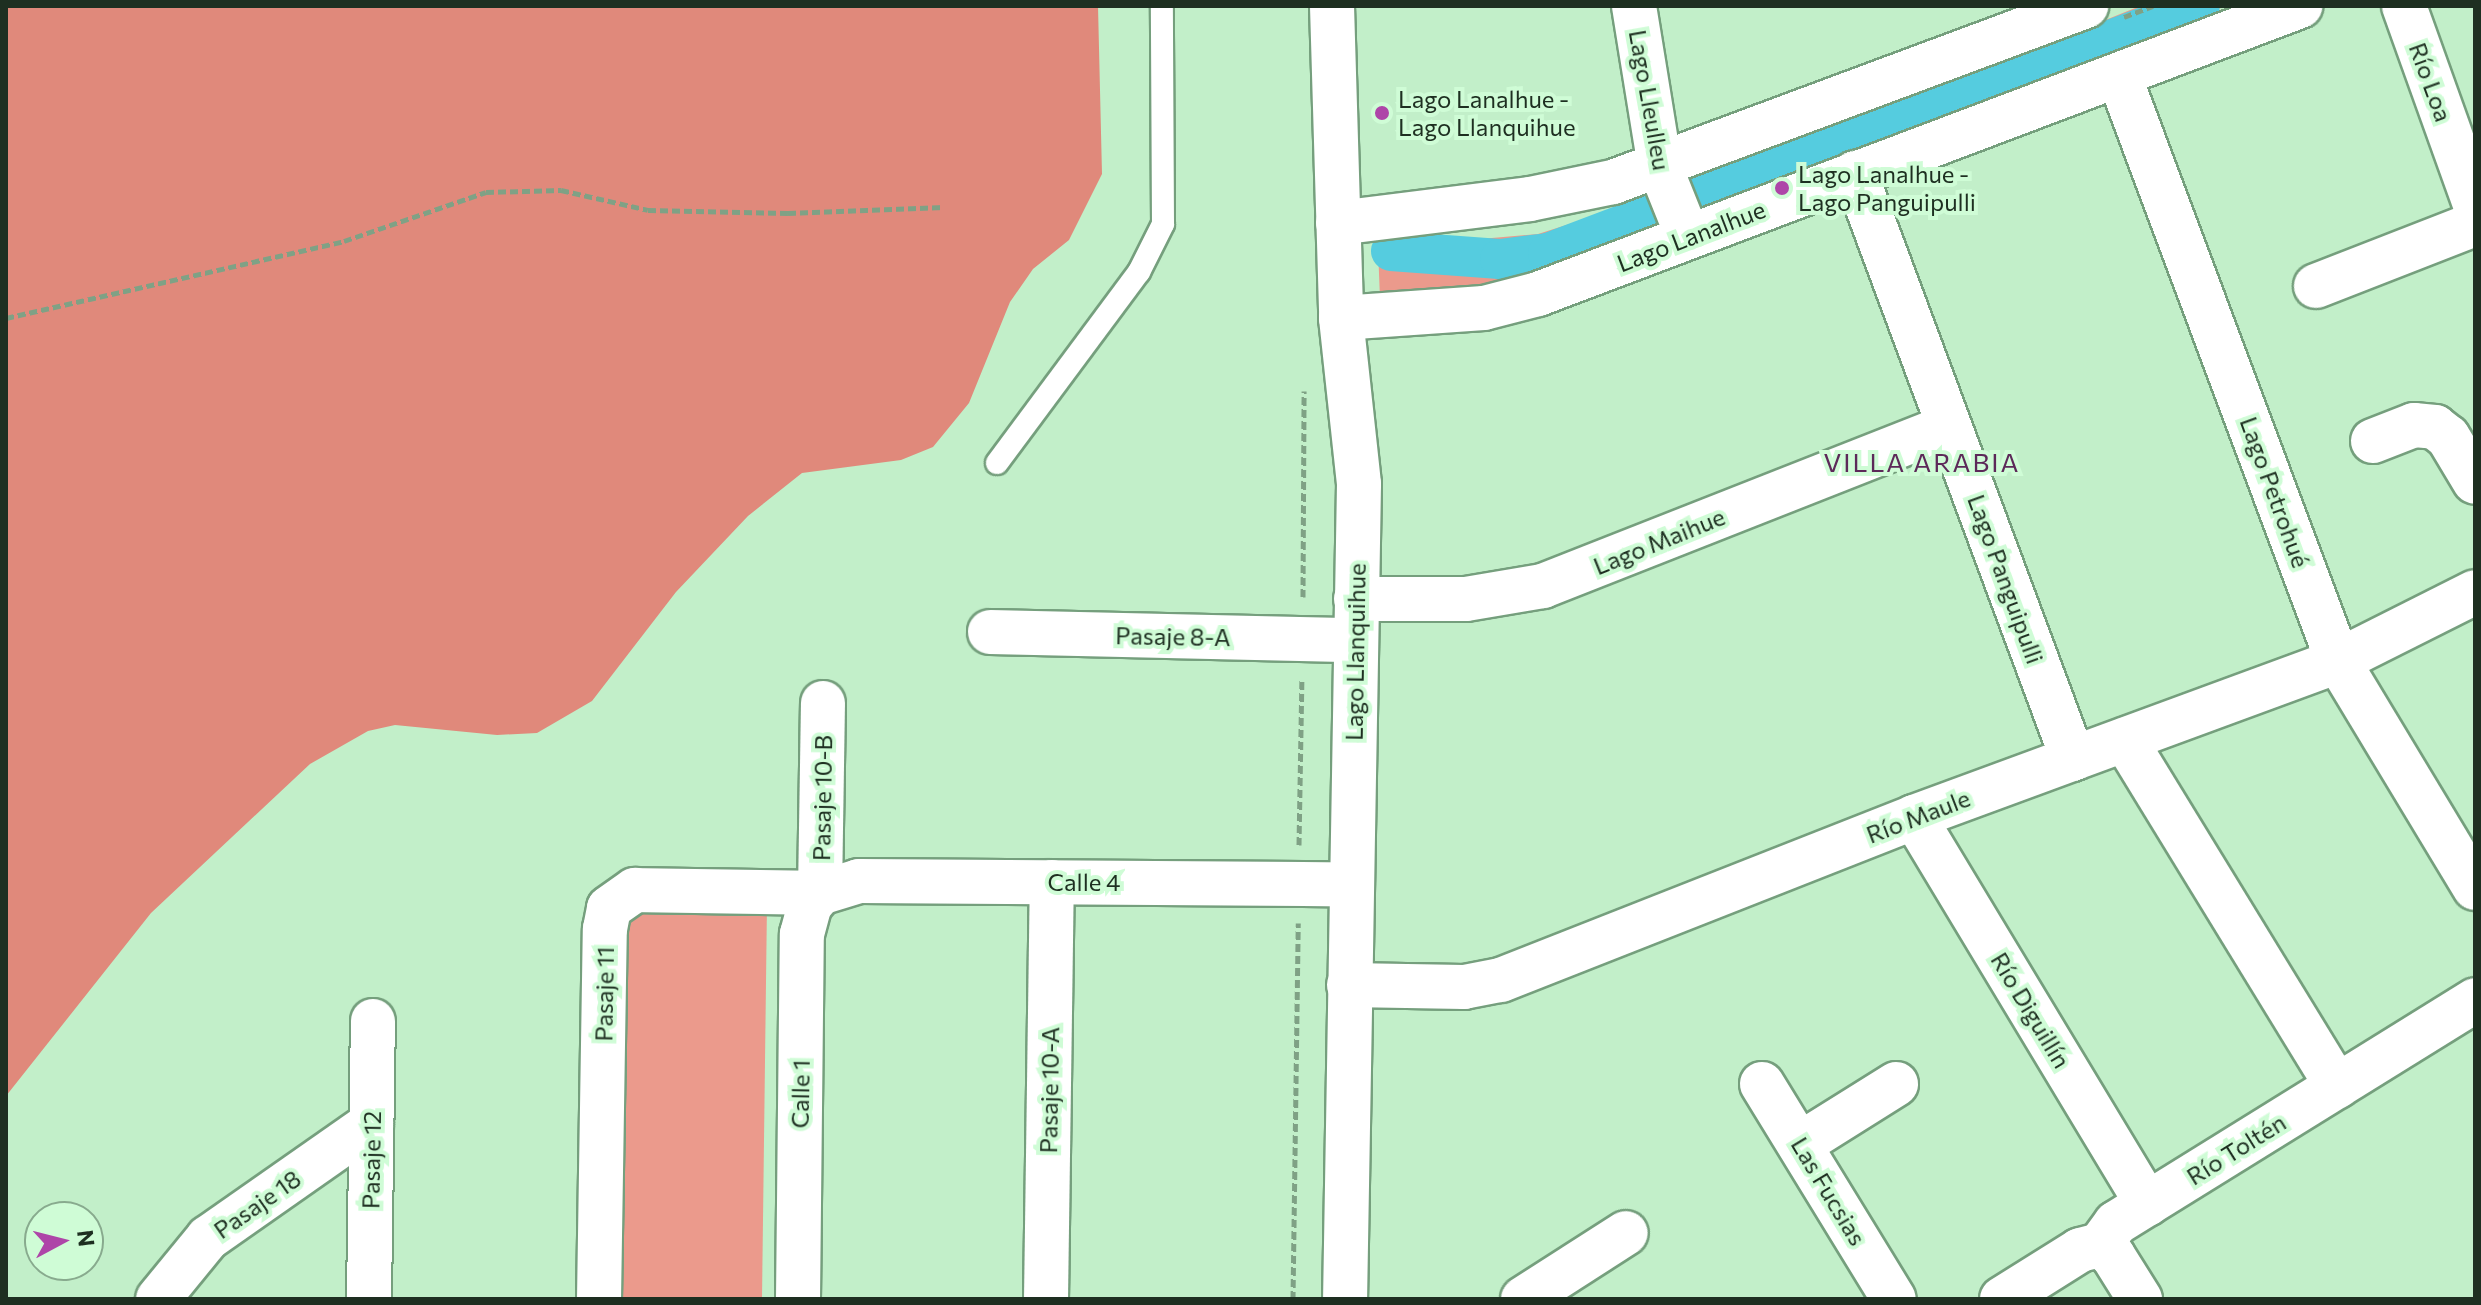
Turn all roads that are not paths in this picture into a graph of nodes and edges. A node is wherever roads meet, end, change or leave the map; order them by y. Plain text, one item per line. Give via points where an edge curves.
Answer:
1 (1162, 6) edge
2 (1332, 6) edge
3 (1634, 6) edge
4 (2086, 6) edge
5 (2300, 6) edge
6 (2404, 6) edge
7 (2119, 76) junction
8 (1660, 167) junction
9 (1855, 173) junction
10 (2475, 204) edge
11 (1338, 223) junction
12 (2475, 224) edge
13 (1688, 237) junction
14 (2316, 286) dead end
15 (1341, 318) junction
16 (1949, 426) junction
17 (2373, 441) dead end
18 (997, 463) dead end
19 (2475, 482) edge
20 (2475, 592) edge
21 (1356, 619) junction
22 (990, 632) dead end
23 (2338, 661) junction
24 (823, 703) dead end
25 (2125, 740) junction
26 (2073, 759) junction
27 (1914, 817) junction
28 (1052, 882) junction
29 (1350, 884) junction
30 (2475, 888) edge
31 (820, 893) junction
32 (1349, 985) junction
33 (2475, 1000) edge
34 (373, 1021) dead end
35 (1762, 1084) dead end
36 (1896, 1084) dead end
37 (2337, 1086) junction
38 (371, 1124) junction
39 (1802, 1143) junction
40 (2147, 1204) junction
41 (1626, 1233) dead end
42 (2100, 1245) junction
43 (158, 1299) edge
44 (369, 1299) edge
45 (599, 1299) edge
46 (798, 1299) edge
47 (1046, 1299) edge
48 (1345, 1299) edge
49 (1523, 1299) edge
50 (1894, 1299) edge
51 (2002, 1299) edge
52 (2140, 1299) edge

1 - 18 lane via 1163,224 1139,272
2 - 11 street, Lago Llanquihue
3 - 8 street, Lago Lleulleu
4 - 8 street
5 - 7 street, Lago Lanalhue
6 - 10 street, Río Loa
7 - 9 street, Lago Lanalhue
7 - 23 street, Lago Petrohué
8 - 11 street via 1530,199
8 - 13 street, Lago Lleulleu
9 - 13 street, Lago Lanalhue
9 - 16 street, Lago Panguipulli
11 - 15 street, Lago Llanquihue
12 - 14 street
13 - 15 street, Lago Lanalhue via 1507,304
15 - 21 street, Lago Llanquihue via 1357,454
16 - 21 street, Lago Maihue via 1543,586
16 - 26 street, Lago Panguipulli
17 - 19 street via 2414,425 2435,427 2448,437
20 - 23 street, Río Maule
21 - 22 street, Pasaje 8-A via 1303,639
21 - 29 street, Lago Llanquihue
23 - 25 street, Río Maule
23 - 30 street, Lago Petrohué
24 - 31 street, Pasaje 10-B
25 - 26 street, Río Maule
25 - 37 street
26 - 27 street, Río Maule
27 - 32 street, Río Maule via 1501,980 1464,987
27 - 40 street, Río Diguillín
28 - 29 street, Calle 4
28 - 31 street, Calle 4 via 859,881
28 - 47 street, Pasaje 10-A
29 - 32 street, Lago Llanquihue
31 - 45 street, Pasaje 11 via 635,890 609,908
31 - 46 street, Calle 1 via 810,905 802,934
32 - 48 street, Lago Llanquihue
33 - 37 street, Río Toltén
34 - 38 street, Pasaje 12
35 - 39 street, Las Fucsias
36 - 39 street
37 - 40 street, Río Toltén
38 - 43 street, Pasaje 18 via 208,1238
38 - 44 street, Pasaje 12
39 - 50 street, Las Fucsias
40 - 42 street, Río Toltén via 2111,1228
41 - 49 street
42 - 51 street, Río Toltén via 2080,1250
42 - 52 street

